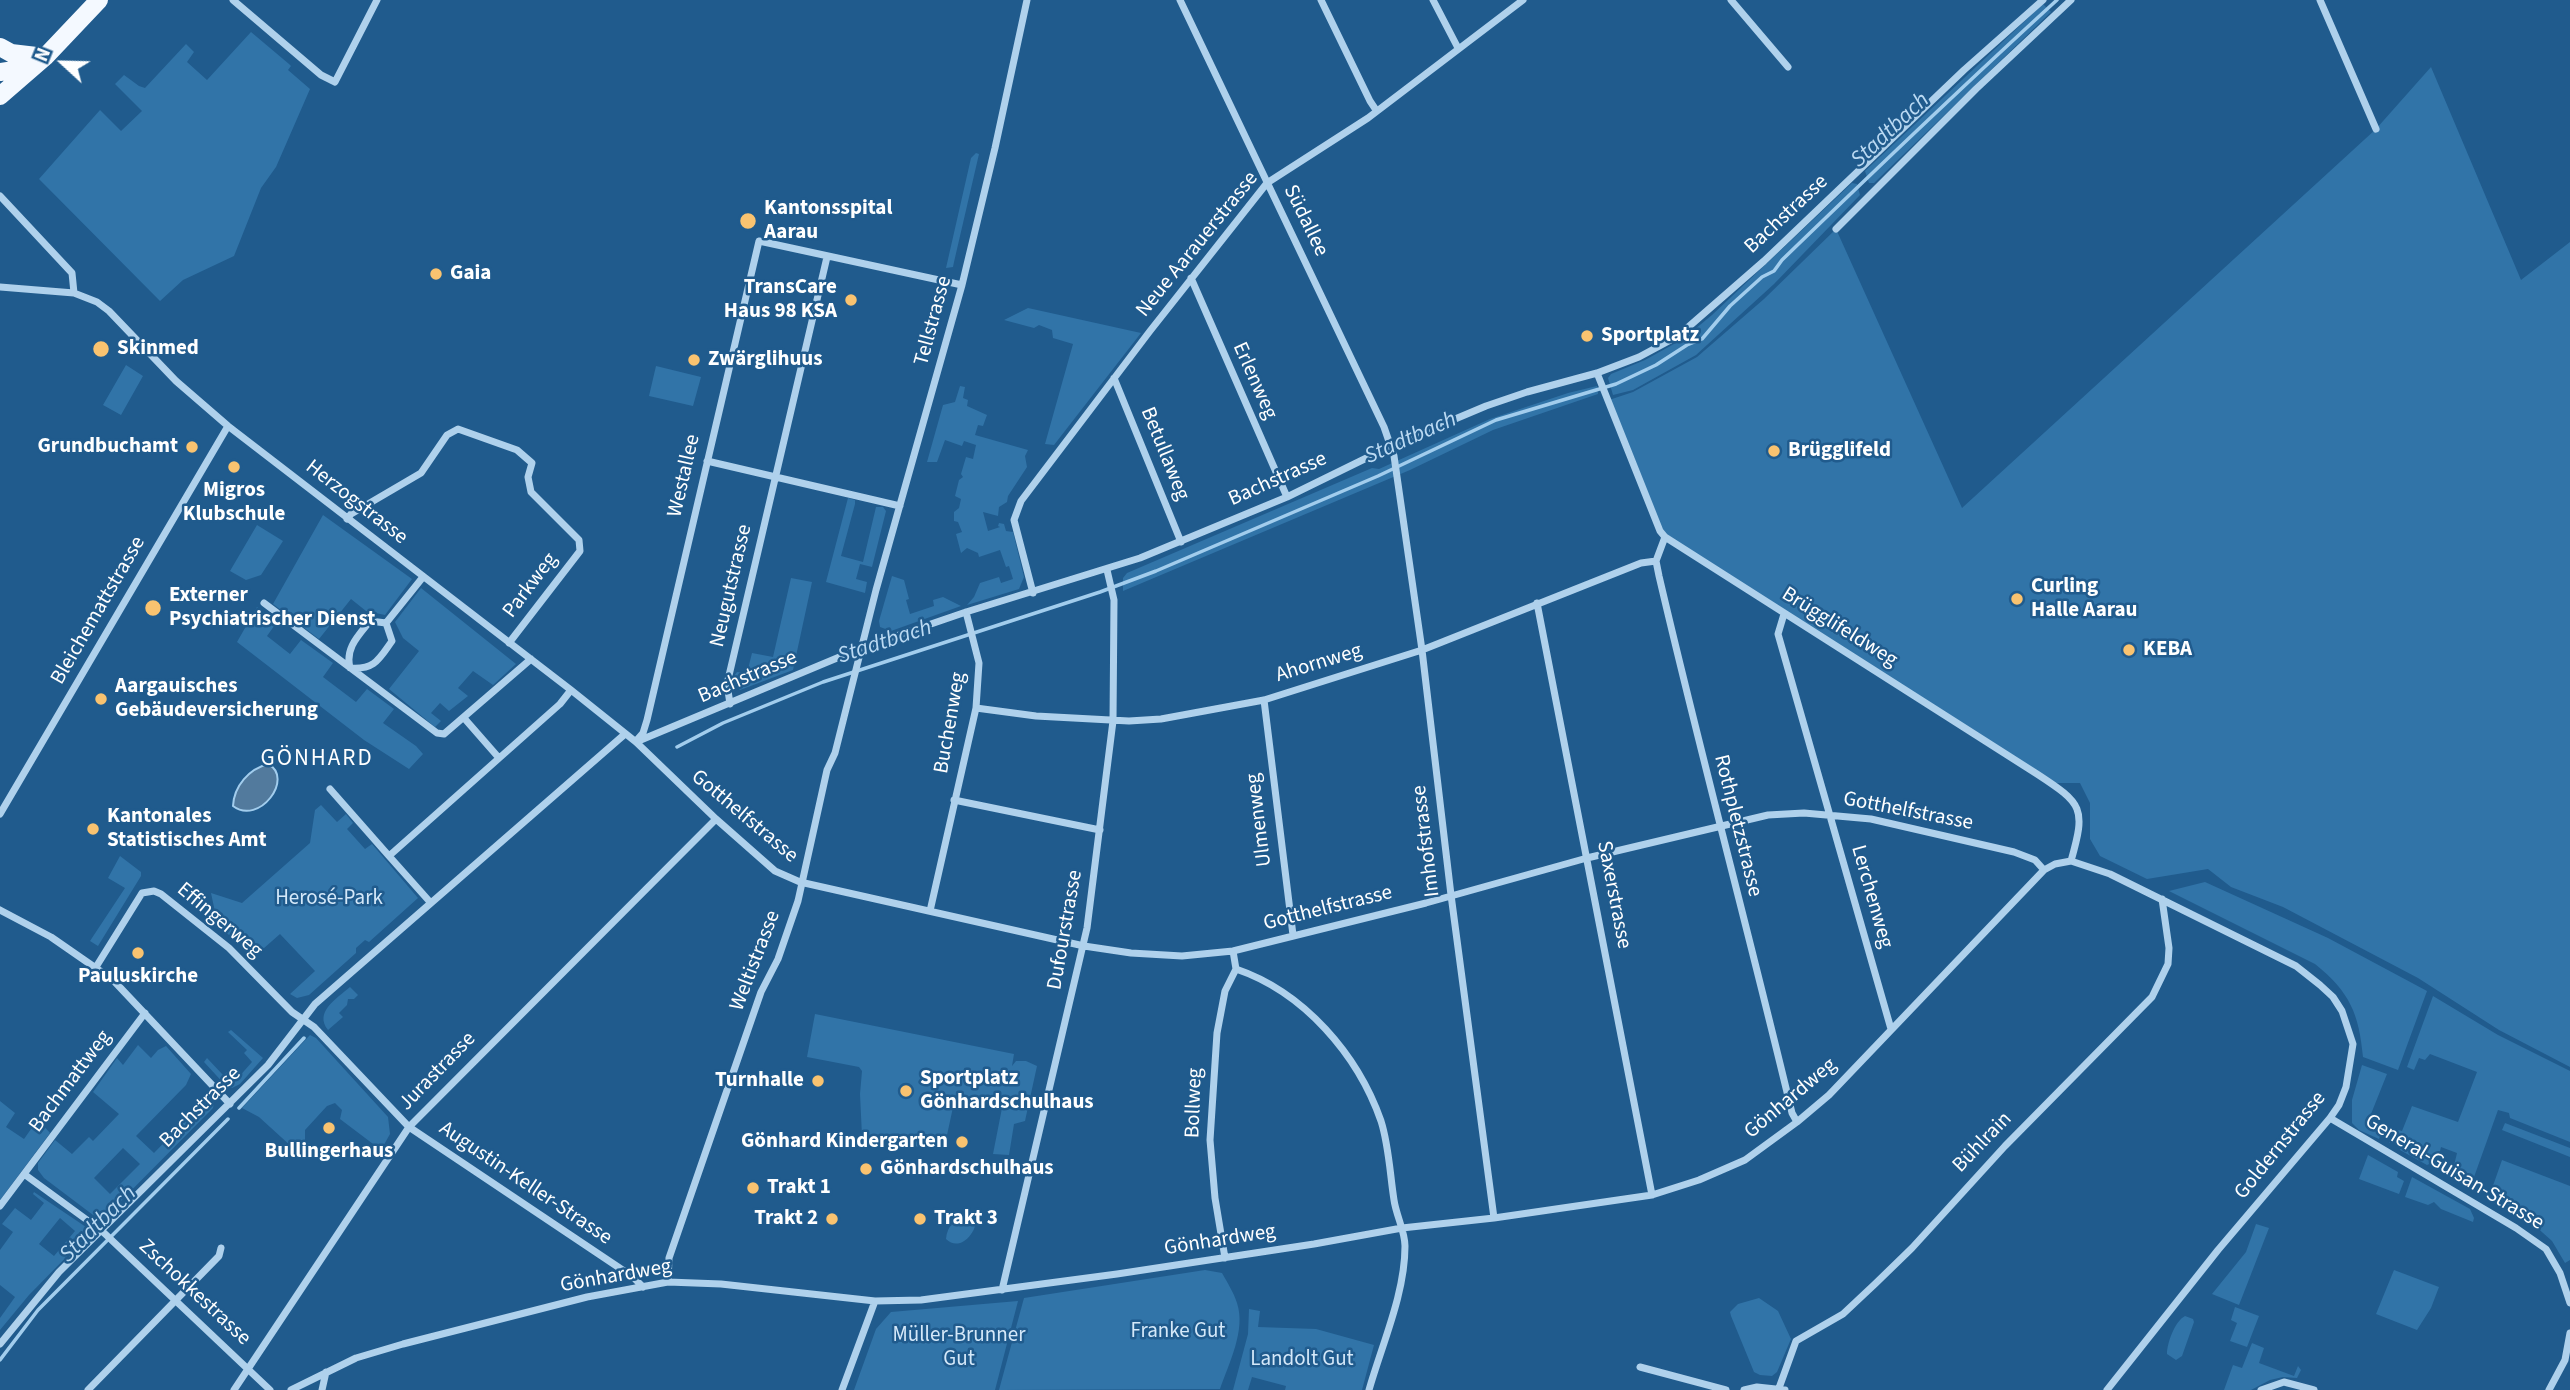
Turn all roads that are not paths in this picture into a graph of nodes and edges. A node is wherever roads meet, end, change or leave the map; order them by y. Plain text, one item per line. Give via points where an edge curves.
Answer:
1 (99, 0) edge
2 (233, 0) edge
3 (377, 0) edge
4 (1027, 0) edge
5 (1180, 0) edge
6 (1321, 0) edge
7 (1433, 0) edge
8 (1523, 0) edge
9 (1731, 0) edge
10 (2043, 0) edge
11 (2071, 0) edge
12 (2320, 0) edge
13 (0, 47) edge
14 (1458, 48) junction
15 (39, 62) junction
16 (1788, 67) dead end
17 (0, 72) edge
18 (2, 97) edge
19 (1376, 110) junction
20 (2376, 129) dead end
21 (1267, 183) junction
22 (0, 195) edge
23 (1836, 229) dead end
24 (827, 257) junction
25 (1191, 278) junction
26 (962, 285) junction
27 (0, 287) edge
28 (74, 293) junction
29 (1597, 373) junction
30 (1114, 378) junction
31 (228, 426) junction
32 (1391, 446) junction
33 (1395, 459) joint
34 (707, 461) junction
35 (775, 477) junction
36 (1287, 497) junction
37 (900, 506) junction
38 (347, 519) junction
39 (1665, 537) junction
40 (1181, 542) junction
41 (1656, 561) junction
42 (1107, 570) junction
43 (423, 577) junction
44 (1032, 593) junction
45 (264, 603) dead end
46 (1537, 603) junction
47 (966, 612) junction
48 (1784, 614) junction
49 (386, 623) junction
50 (509, 643) junction
51 (861, 648) junction
52 (1422, 650) junction
53 (531, 660) junction
54 (351, 668) junction
55 (571, 690) junction
56 (1264, 700) junction
57 (730, 704) junction
58 (976, 708) junction
59 (464, 718) junction
60 (1113, 721) junction
61 (625, 734) junction
62 (636, 742) junction
63 (499, 758) junction
64 (330, 789) dead end
65 (954, 800) junction
66 (0, 814) edge
67 (1829, 814) junction
68 (716, 819) junction
69 (1721, 825) junction
70 (1100, 830) junction
71 (389, 856) junction
72 (1587, 858) junction
73 (2071, 861) junction
74 (2044, 870) junction
75 (800, 882) junction
76 (1451, 895) junction
77 (2162, 899) junction
78 (430, 902) junction
79 (0, 910) edge
80 (930, 911) junction
81 (1293, 935) junction
82 (1084, 946) junction
83 (1233, 951) junction
84 (96, 967) junction
85 (1236, 968) junction
86 (145, 1013) junction
87 (302, 1019) junction
88 (1891, 1028) junction
89 (230, 1104) junction
90 (2330, 1118) junction
91 (1797, 1122) junction
92 (409, 1127) junction
93 (24, 1174) junction
94 (1653, 1195) junction
95 (0, 1206) edge
96 (1494, 1218) junction
97 (1402, 1228) junction
98 (109, 1237) junction
99 (221, 1248) dead end
100 (1225, 1258) junction
101 (668, 1282) junction
102 (643, 1287) junction
103 (1002, 1290) junction
104 (177, 1300) junction
105 (875, 1301) junction
106 (2570, 1303) edge
107 (2570, 1334) edge
108 (0, 1344) edge
109 (248, 1367) junction
110 (1640, 1367) dead end
111 (326, 1372) junction
112 (1782, 1389) edge
113 (88, 1390) edge
114 (234, 1390) edge
115 (270, 1390) edge
116 (292, 1390) edge
117 (322, 1390) edge
118 (842, 1390) edge
119 (1369, 1390) edge
120 (1726, 1390) edge
121 (1744, 1390) edge
122 (2108, 1390) edge
123 (2261, 1390) edge
124 (2314, 1390) edge
125 (2549, 1390) edge

1 - 15 main road
2 - 3 street via 335,82
4 - 26 street, Tellstrasse
5 - 21 street, Südallee
6 - 19 street
7 - 14 street
8 - 14 street, Neue Aarauerstrasse
9 - 16 street
10 - 29 street, Bachstrasse via 1678,336
11 - 23 street
12 - 20 street
13 - 15 main road
14 - 19 street, Neue Aarauerstrasse
15 - 17 main road
15 - 18 main road
19 - 21 street, Neue Aarauerstrasse
21 - 25 street, Neue Aarauerstrasse
21 - 32 street, Südallee
22 - 28 street via 72,273
24 - 26 street
24 - 34 street, Westallee via 759,241
24 - 35 street, Neugutstrasse
25 - 30 street, Neue Aarauerstrasse
25 - 36 street, Erlenweg
26 - 37 street, Tellstrasse
27 - 28 street, Herzogstrasse
28 - 31 street, Herzogstrasse via 110,311 176,381
29 - 32 street, Bachstrasse via 1527,391
29 - 39 street
30 - 40 street, Betullaweg
30 - 44 street, Neue Aarauerstrasse via 1016,510 1014,520
31 - 38 street, Herzogstrasse
31 - 66 street, Bleichemattstrasse
32 - 33 street, Südallee
32 - 36 street, Bachstrasse
33 - 52 street, Imhofstrasse
34 - 35 street
34 - 62 street, Westallee via 647,720
35 - 37 street
35 - 57 street, Neugutstrasse via 727,684
36 - 40 street, Bachstrasse
37 - 51 street, Tellstrasse
38 - 43 street, Herzogstrasse
38 - 50 street, Parkweg via 421,473 447,435 458,429 517,450 533,463 528,477 531,492 579,540 580,551
39 - 41 street
39 - 48 street, Brügglifeldweg
40 - 42 street, Bachstrasse
41 - 46 street, Ahornweg
41 - 69 street, Rothpletzstrasse
42 - 44 street, Bachstrasse
42 - 60 street, Dufourstrasse via 1114,600
43 - 49 street
43 - 50 street, Herzogstrasse
44 - 47 street, Bachstrasse
45 - 54 street
46 - 52 street, Ahornweg
46 - 72 street, Saxerstrasse
47 - 51 street, Bachstrasse
47 - 58 street, Buchenweg via 979,663
48 - 67 street, Lerchenweg via 1778,634
48 - 73 street, Brügglifeldweg via 2067,795 2075,805 2080,828
49 - 54 street via 370,621 351,646
49 - 54 street via 392,641 375,664 365,670
50 - 53 street, Herzogstrasse
51 - 57 street, Bachstrasse
51 - 75 street, Weltistrasse
52 - 56 street, Ahornweg
52 - 76 street, Imhofstrasse
53 - 55 street, Herzogstrasse
53 - 59 street
54 - 59 street via 436,733 444,734
55 - 61 street, Herzogstrasse
55 - 63 street
56 - 60 street, Ahornweg via 1161,719
56 - 81 street, Ulmenweg
57 - 62 street, Bachstrasse
58 - 60 street, Ahornweg
58 - 65 street, Buchenweg
59 - 63 street
60 - 70 street, Dufourstrasse
61 - 62 street, Herzogstrasse
61 - 78 street, Bachstrasse
62 - 68 street, Gotthelfstrasse
63 - 71 street
64 - 71 street
65 - 70 street, Buchenweg
65 - 80 street, Buchenweg
67 - 69 street, Gotthelfstrasse via 1768,815
67 - 74 street, Gotthelfstrasse via 1871,819 2014,852 2035,860
67 - 88 street, Lerchenweg
68 - 75 street, Gotthelfstrasse via 775,871
68 - 92 street, Jurastrasse
69 - 72 street, Gotthelfstrasse
69 - 91 street, Rothpletzstrasse
70 - 82 street, Dufourstrasse
71 - 78 street
72 - 76 street, Gotthelfstrasse
72 - 94 street, Saxerstrasse
73 - 74 street
73 - 77 street, Goldernstrasse
74 - 88 street, Gönhardweg
75 - 80 street, Gotthelfstrasse
75 - 101 street, Weltistrasse via 790,925 761,992 669,1258
76 - 81 street, Gotthelfstrasse
76 - 96 street, Imhofstrasse
77 - 90 street, Goldernstrasse via 2296,967 2333,998 2353,1044 2346,1087
77 - 112 street, Bühlrain via 2168,964 2152,997 1912,1248 1843,1314 1796,1340
78 - 87 street, Bachstrasse
79 - 84 street
80 - 82 street, Gotthelfstrasse
81 - 83 street, Gotthelfstrasse
82 - 83 street, Gotthelfstrasse via 1182,956
82 - 103 street, Dufourstrasse
83 - 85 street
84 - 86 street
84 - 87 street, Effingerweg via 142,893 154,891 199,922
85 - 97 street via 1289,996 1357,1069 1381,1122
85 - 100 street, Bollweg via 1223,1003 1210,1140
86 - 89 street
86 - 93 street, Bachmattweg
87 - 89 street, Bachstrasse via 268,1065
87 - 92 street, Augustin-Keller-Strasse
88 - 91 street, Gönhardweg via 1829,1095
89 - 98 street, Bachstrasse
90 - 106 street, General-Guisan-Strasse via 2546,1250
90 - 122 street, Goldernstrasse
91 - 94 street, Gönhardweg via 1745,1160
92 - 102 street, Augustin-Keller-Strasse
92 - 109 street, Jurastrasse
93 - 95 street, Bachmattweg
93 - 98 street, Zschokkestrasse
94 - 96 street, Gönhardweg
96 - 97 street, Gönhardweg
97 - 100 street, Gönhardweg
97 - 119 street via 1401,1280
98 - 104 street, Zschokkestrasse
98 - 108 street, Bachstrasse via 59,1272
99 - 104 street via 219,1256
100 - 103 street, Gönhardweg
101 - 102 street, Gönhardweg
101 - 105 street, Gönhardweg
102 - 111 street, Gönhardweg via 429,1337 356,1358
103 - 105 street, Gönhardweg
104 - 109 street, Zschokkestrasse
104 - 113 street
105 - 118 street
107 - 125 street via 2565,1360
109 - 114 street, Jurastrasse
109 - 115 street, Zschokkestrasse
110 - 120 street
111 - 116 street, Gönhardweg
111 - 117 street
112 - 121 street
123 - 124 street via 2284,1382

